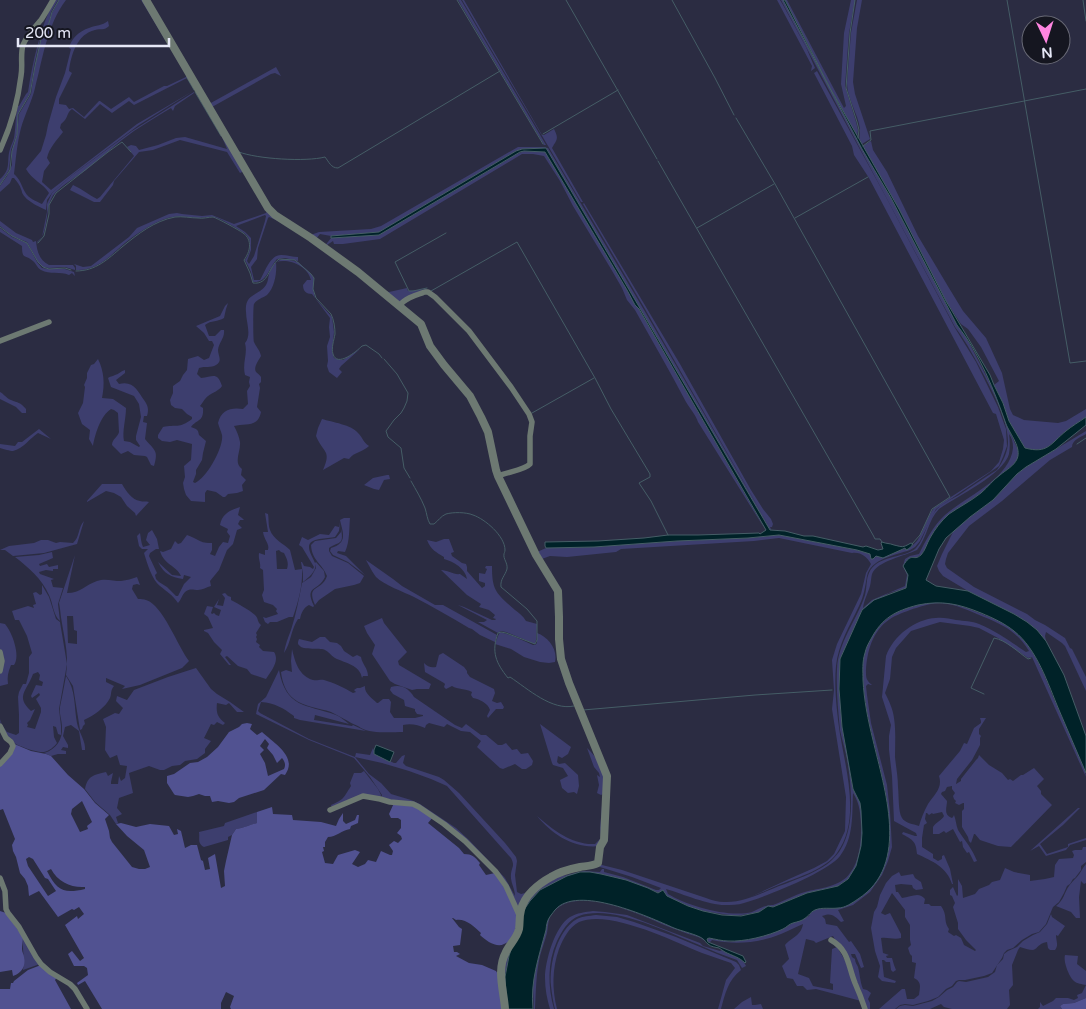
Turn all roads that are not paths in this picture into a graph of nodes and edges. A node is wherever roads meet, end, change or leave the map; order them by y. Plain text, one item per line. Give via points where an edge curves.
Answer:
1 (53, 0) edge
2 (146, 0) edge
3 (0, 150) edge
4 (399, 306) junction
5 (49, 322) dead end
6 (0, 341) edge
7 (498, 476) junction
8 (0, 652) edge
9 (0, 671) edge
10 (0, 726) edge
11 (0, 764) edge
12 (330, 810) dead end
13 (0, 878) edge
14 (520, 917) junction
15 (831, 940) dead end
16 (87, 1009) edge
17 (505, 1009) edge
18 (865, 1009) edge

1 - 3 street via 25,40 15,108
2 - 4 street via 268,208 358,272
4 - 7 street via 421,324 430,346 470,396 488,432
4 - 7 street via 425,292 435,297 469,330 529,414 532,422 530,464
5 - 6 street
7 - 14 street via 536,555 558,591 561,659 607,776 604,840 598,863 561,872 539,885 525,900
8 - 9 street
10 - 11 street via 13,746
12 - 14 street via 364,796 419,807 465,841 496,872
13 - 16 street via 6,909 36,957 50,972 70,984
14 - 17 street via 517,936 503,960 501,978
15 - 18 street via 840,947 849,962

